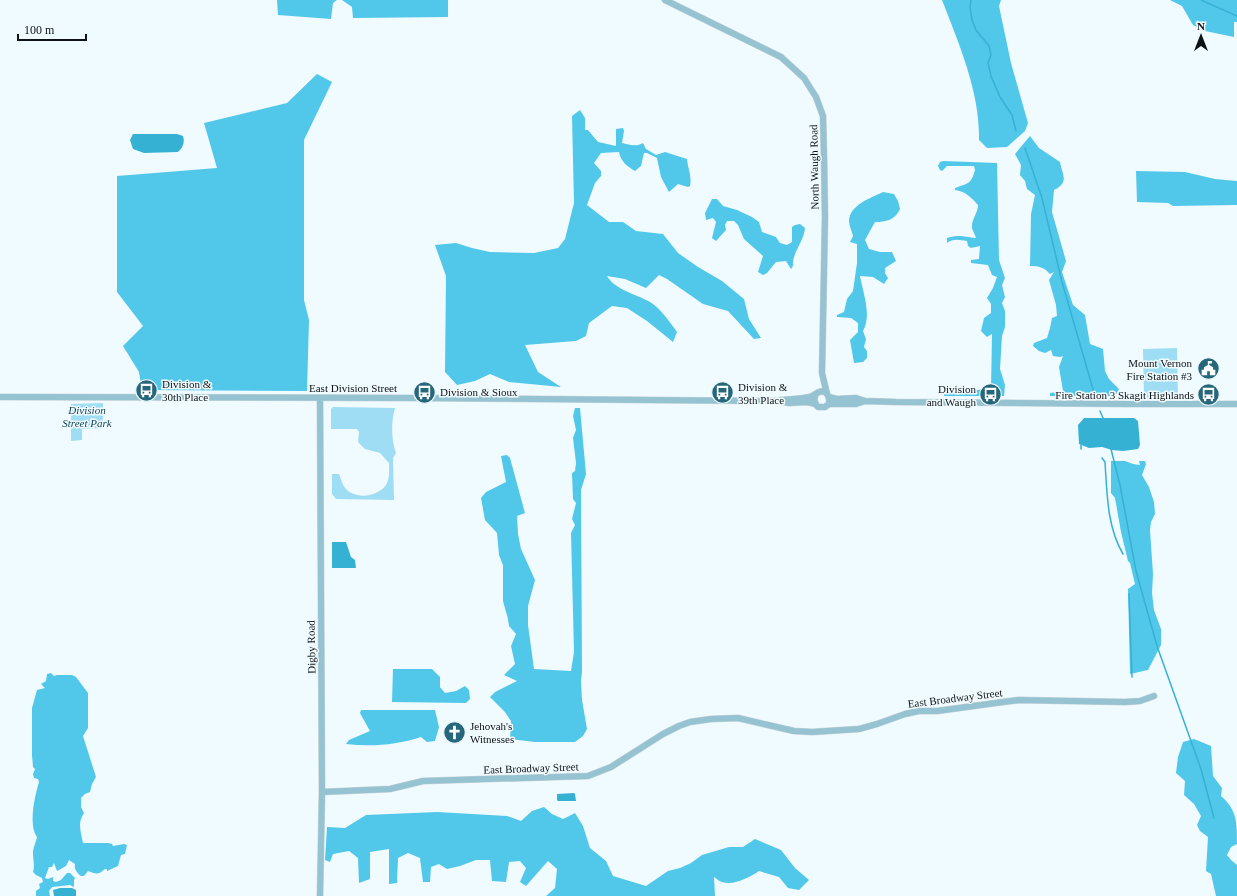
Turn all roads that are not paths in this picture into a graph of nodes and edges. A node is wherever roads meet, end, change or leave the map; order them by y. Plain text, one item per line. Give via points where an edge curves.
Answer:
1 (665, 0) edge
2 (816, 394) junction
3 (0, 397) edge
4 (320, 398) junction
5 (828, 398) junction
6 (778, 401) junction
7 (816, 404) junction
8 (1237, 404) edge
9 (1154, 696) dead end
10 (322, 792) junction
11 (320, 896) edge

1 - 5 street, North Waugh Road via 781,57 804,78 816,97 823,116 825,218 821,376
2 - 5 street via 822,392
2 - 6 street, East Division Street via 811,397
2 - 7 street
3 - 4 street, East Division Street
4 - 6 street, East Division Street
4 - 10 street, Digby Road
5 - 7 street via 825,407
5 - 8 street via 856,398 865,401
6 - 7 street, East Division Street
9 - 10 street, East Broadway Street via 1140,701 1125,702 1019,700 919,711 859,730 842,731 794,731 738,718 710,719 679,726 611,767 588,776 423,781 390,789
10 - 11 street, Digby Road

